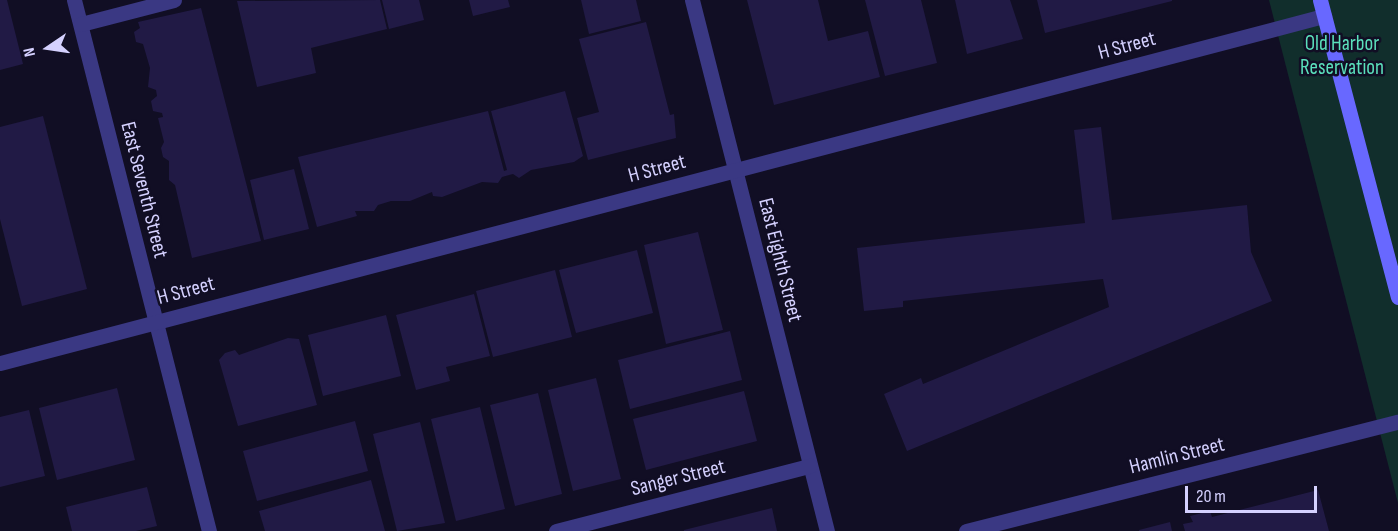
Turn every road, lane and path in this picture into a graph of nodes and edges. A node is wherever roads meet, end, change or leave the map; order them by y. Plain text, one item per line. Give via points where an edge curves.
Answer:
1 (74, 0) edge
2 (174, 0) edge
3 (692, 0) edge
4 (1320, 0) edge
5 (1324, 16) junction
6 (81, 24) junction
7 (736, 170) junction
8 (1398, 297) edge
9 (156, 321) junction
10 (0, 363) edge
11 (1398, 422) edge
12 (810, 466) junction
13 (209, 531) edge
14 (556, 531) edge
15 (827, 531) edge
16 (966, 531) edge

1 - 6 street, East Seventh Street
2 - 6 street
3 - 7 street, East Eighth Street
4 - 5 main road
5 - 7 street, H Street
5 - 8 main road
6 - 9 street, East Seventh Street
7 - 9 street, H Street
7 - 12 street, East Eighth Street
9 - 10 street, H Street
9 - 13 street, East Seventh Street
11 - 16 street, Hamlin Street
12 - 14 street, Sanger Street
12 - 15 street, East Eighth Street

